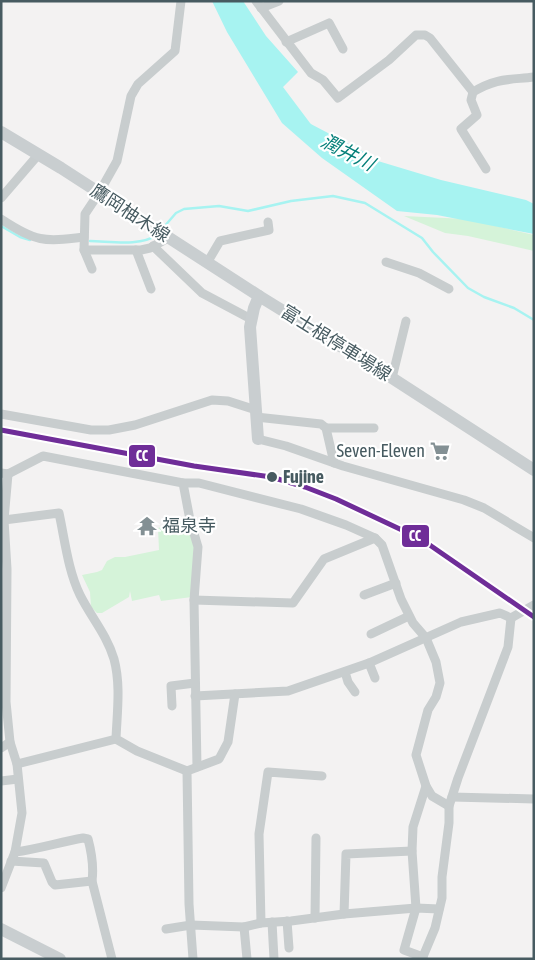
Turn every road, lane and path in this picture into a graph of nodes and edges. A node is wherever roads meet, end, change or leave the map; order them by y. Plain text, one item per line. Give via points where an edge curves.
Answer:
1 (182, 1) edge
2 (279, 1) edge
3 (259, 5) edge
4 (286, 42) junction
5 (343, 49) dead end
6 (534, 77) edge
7 (473, 92) junction
8 (1, 132) edge
9 (38, 155) junction
10 (486, 169) dead end
11 (99, 193) junction
12 (1, 198) edge
13 (1, 219) edge
14 (268, 222) dead end
15 (164, 235) junction
16 (84, 237) junction
17 (153, 246) junction
18 (84, 250) junction
19 (136, 250) junction
20 (386, 262) dead end
21 (207, 263) junction
22 (92, 269) dead end
23 (449, 289) dead end
24 (152, 290) dead end
25 (259, 296) junction
26 (251, 319) junction
27 (406, 321) dead end
28 (392, 378) junction
29 (1, 414) edge
30 (256, 414) junction
31 (326, 428) junction
32 (374, 428) dead end
33 (258, 439) joint
34 (334, 463) junction
35 (534, 470) edge
36 (5, 474) edge
37 (183, 483) junction
38 (4, 520) junction
39 (375, 538) junction
40 (534, 538) edge
41 (396, 582) junction
42 (364, 595) dead end
43 (194, 600) junction
44 (534, 605) edge
45 (409, 616) junction
46 (511, 618) junction
47 (371, 634) dead end
48 (426, 638) junction
49 (369, 663) junction
50 (345, 672) junction
51 (375, 678) dead end
52 (195, 683) junction
53 (355, 692) dead end
54 (235, 694) junction
55 (195, 696) junction
56 (172, 706) dead end
57 (116, 739) junction
58 (10, 742) junction
59 (1, 748) edge
60 (17, 764) junction
61 (197, 767) junction
62 (186, 771) junction
63 (322, 776) dead end
64 (18, 779) junction
65 (1, 781) edge
66 (426, 786) junction
67 (534, 799) edge
68 (451, 801) junction
69 (316, 838) dead end
70 (412, 851) junction
71 (15, 852) junction
72 (11, 861) junction
73 (92, 881) junction
74 (1, 888) edge
75 (416, 908) junction
76 (439, 909) junction
77 (344, 914) junction
78 (314, 918) junction
79 (287, 921) junction
80 (272, 922) junction
81 (261, 923) junction
82 (191, 925) junction
83 (244, 927) junction
84 (1, 929) edge
85 (166, 929) dead end
86 (289, 948) dead end
87 (422, 958) edge
88 (60, 959) edge
89 (112, 959) edge
90 (193, 959) edge
91 (247, 959) edge
92 (274, 959) edge

1 - 11 street via 175,50 138,84 130,96 117,161
2 - 3 street
3 - 4 street
4 - 5 street via 329,23
4 - 7 street via 311,74 323,80 338,98 416,35 425,35
6 - 7 street via 487,83
7 - 10 street via 471,100 477,115 461,129
8 - 9 main road, 鷹岡柚木線
9 - 11 main road, 鷹岡柚木線
9 - 12 street
11 - 15 main road, 鷹岡柚木線
11 - 16 street via 85,214
13 - 16 street via 38,239
14 - 21 street via 269,230 220,241
15 - 17 street
15 - 21 main road, 鷹岡柚木線
16 - 18 street
17 - 19 street
17 - 26 street via 202,293
18 - 19 street
18 - 22 street
19 - 24 street
20 - 23 street via 419,273
21 - 25 main road, 鷹岡柚木線
25 - 26 main road, 富士根停車場線
25 - 28 main road, 富士根停車場線
26 - 30 main road, 富士根停車場線
27 - 28 street
28 - 35 main road, 富士根停車場線
29 - 30 street via 91,430 135,425 212,400 228,401
30 - 31 street via 320,424
30 - 33 main road, 富士根停車場線
31 - 32 street
31 - 34 street
33 - 34 street
34 - 40 street via 464,500 484,508
36 - 37 street via 43,456
36 - 38 street
37 - 39 street via 199,483 301,509
37 - 43 street via 198,547
38 - 57 street via 59,513 74,581 114,659 118,676
38 - 58 street via 6,702
39 - 41 street via 382,545
39 - 43 street via 324,559 293,603
41 - 42 street
41 - 45 street
43 - 52 street
44 - 46 street
45 - 47 street
45 - 48 street
46 - 48 street via 500,613 461,622
46 - 68 street via 508,647
48 - 49 street
48 - 66 street via 440,683 428,710 416,755
49 - 50 street
49 - 51 street
50 - 53 street
50 - 54 street via 288,691
52 - 55 street
52 - 56 street via 171,686
54 - 55 street
54 - 61 street via 228,742 219,759
55 - 61 street
57 - 60 street
57 - 62 street
58 - 59 street
58 - 60 street
60 - 64 street
61 - 62 street
62 - 82 street
63 - 81 street via 268,772 259,834
64 - 65 street
64 - 71 street via 22,814
66 - 68 street via 432,796
66 - 70 street via 413,827
67 - 68 street
68 - 76 street
69 - 78 street
70 - 75 street
70 - 77 street via 346,854
71 - 72 street
71 - 73 street via 88,839 94,868
72 - 73 street via 44,863 55,885
72 - 74 street
73 - 89 street
75 - 76 street
75 - 77 street
75 - 87 street via 404,950
76 - 87 street
77 - 78 street
78 - 79 street
79 - 80 street
79 - 86 street
80 - 81 street
80 - 92 street
81 - 83 street
82 - 83 street
82 - 85 street
82 - 90 street
83 - 91 street
84 - 88 main road

